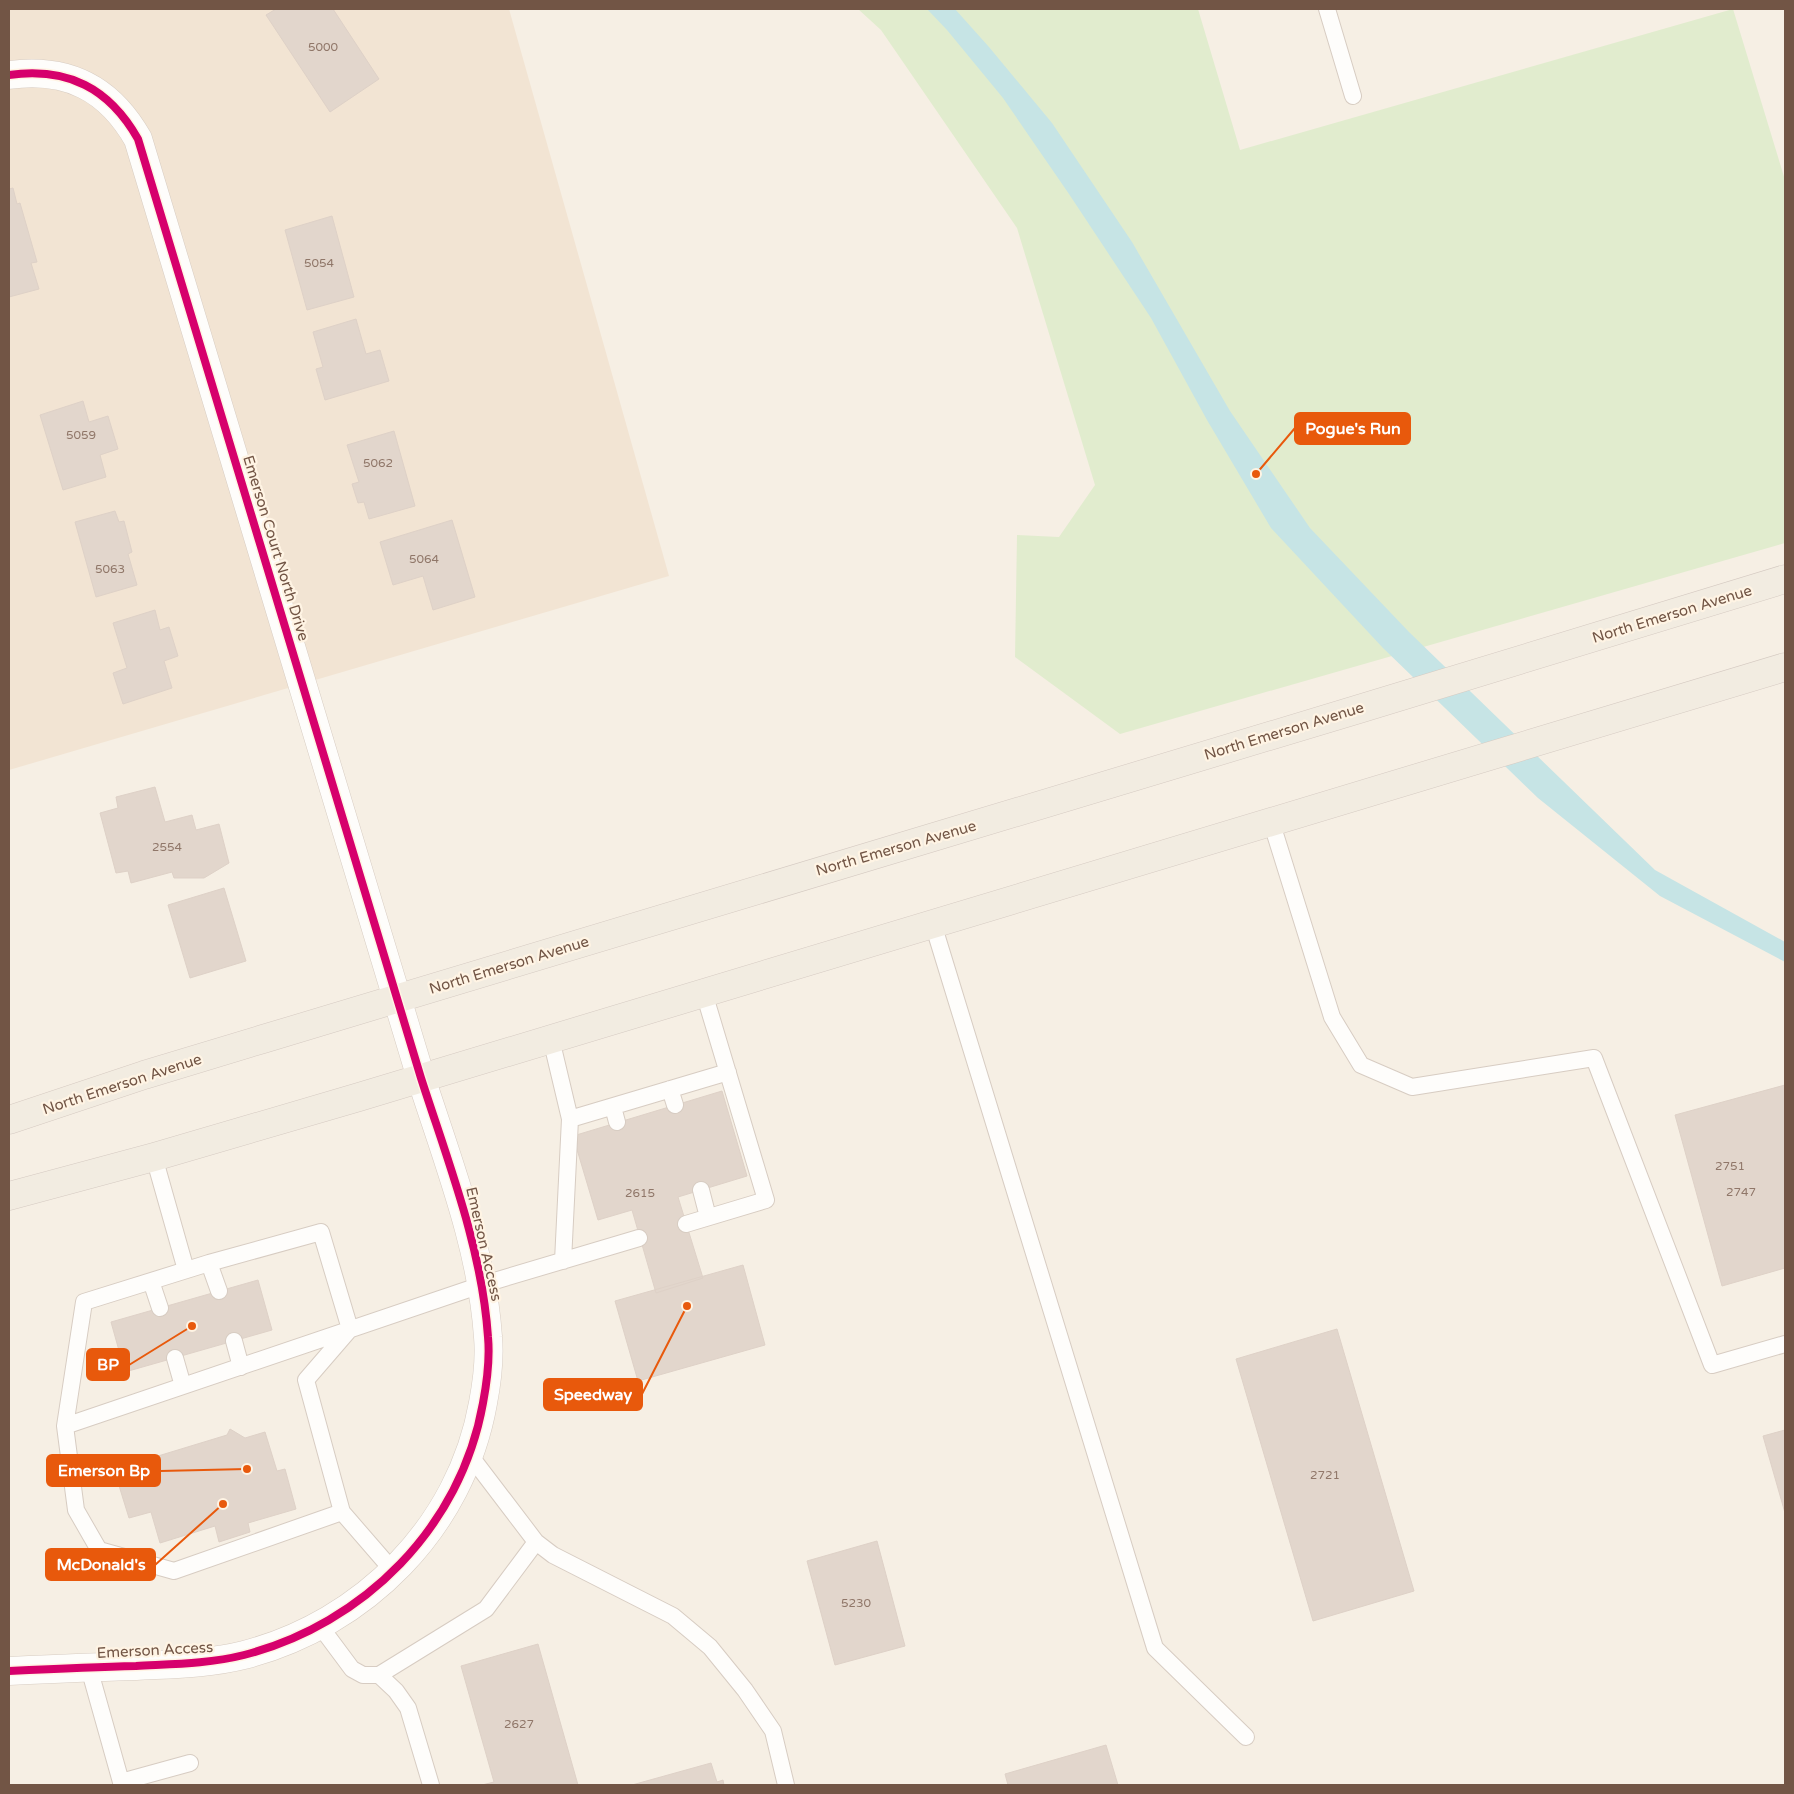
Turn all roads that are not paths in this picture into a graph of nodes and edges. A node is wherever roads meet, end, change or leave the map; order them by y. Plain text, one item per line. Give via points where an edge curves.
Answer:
1 (1328, 9) edge
2 (9, 74) edge
3 (1353, 96) dead end
4 (1785, 579) edge
5 (1785, 667) edge
6 (1271, 821) junction
7 (933, 924) junction
8 (704, 993) junction
9 (398, 999) junction
10 (409, 1034) joint
11 (551, 1039) junction
12 (728, 1072) junction
13 (421, 1078) junction
14 (570, 1119) junction
15 (9, 1120) edge
16 (154, 1157) junction
17 (701, 1190) dead end
18 (9, 1196) edge
19 (708, 1217) junction
20 (686, 1224) dead end
21 (640, 1238) dead end
22 (563, 1261) junction
23 (209, 1263) junction
24 (186, 1270) junction
25 (151, 1281) junction
26 (481, 1285) junction
27 (219, 1291) dead end
28 (160, 1308) dead end
29 (350, 1329) junction
30 (234, 1341) dead end
31 (1785, 1344) edge
32 (175, 1358) dead end
33 (241, 1367) junction
34 (183, 1386) junction
35 (65, 1426) junction
36 (469, 1454) junction
37 (342, 1512) junction
38 (536, 1542) junction
39 (394, 1572) junction
40 (320, 1626) junction
41 (89, 1668) junction
42 (9, 1671) edge
43 (379, 1675) junction
44 (1246, 1737) dead end
45 (190, 1763) dead end
46 (431, 1785) edge
47 (786, 1785) edge

1 - 3 lane
2 - 9 street, Emerson Court North Drive via 40,72 89,86 124,116 138,139
4 - 9 main road, North Emerson Avenue
5 - 6 main road
6 - 7 main road
6 - 31 lane via 1332,1017 1361,1065 1412,1087 1594,1058 1712,1365
7 - 8 main road
7 - 44 lane via 1155,1648
8 - 11 main road
8 - 12 lane
9 - 10 street, Emerson Court North Drive
9 - 15 main road, North Emerson Avenue via 144,1075
10 - 13 street, Emerson Access
11 - 13 main road
11 - 14 lane
12 - 14 lane via 673,1097 615,1114
12 - 19 lane via 766,1200
13 - 16 main road
13 - 26 street, Emerson Access via 460,1197
14 - 22 lane
16 - 18 main road
16 - 24 lane
17 - 19 lane
19 - 20 lane
21 - 22 lane
22 - 26 lane
23 - 24 lane
23 - 27 lane
23 - 29 lane via 321,1232
24 - 25 lane
25 - 28 lane
25 - 35 lane via 84,1302
26 - 29 lane
26 - 36 street, Emerson Access via 489,1340 487,1379
29 - 33 lane
29 - 37 lane via 306,1380
30 - 33 lane
32 - 34 lane
33 - 34 lane
34 - 35 lane
35 - 37 lane via 76,1510 99,1550 174,1572
36 - 38 lane
36 - 39 street, Emerson Access via 445,1506
37 - 39 lane
38 - 43 lane via 486,1609
38 - 47 lane via 553,1555 673,1616 710,1647 745,1690 772,1731
39 - 40 street, Emerson Access via 359,1601
40 - 41 street, Emerson Access via 274,1646 212,1662
40 - 43 lane via 352,1668 363,1675
41 - 42 street, Emerson Access
41 - 45 lane via 121,1782
43 - 46 lane via 408,1708

